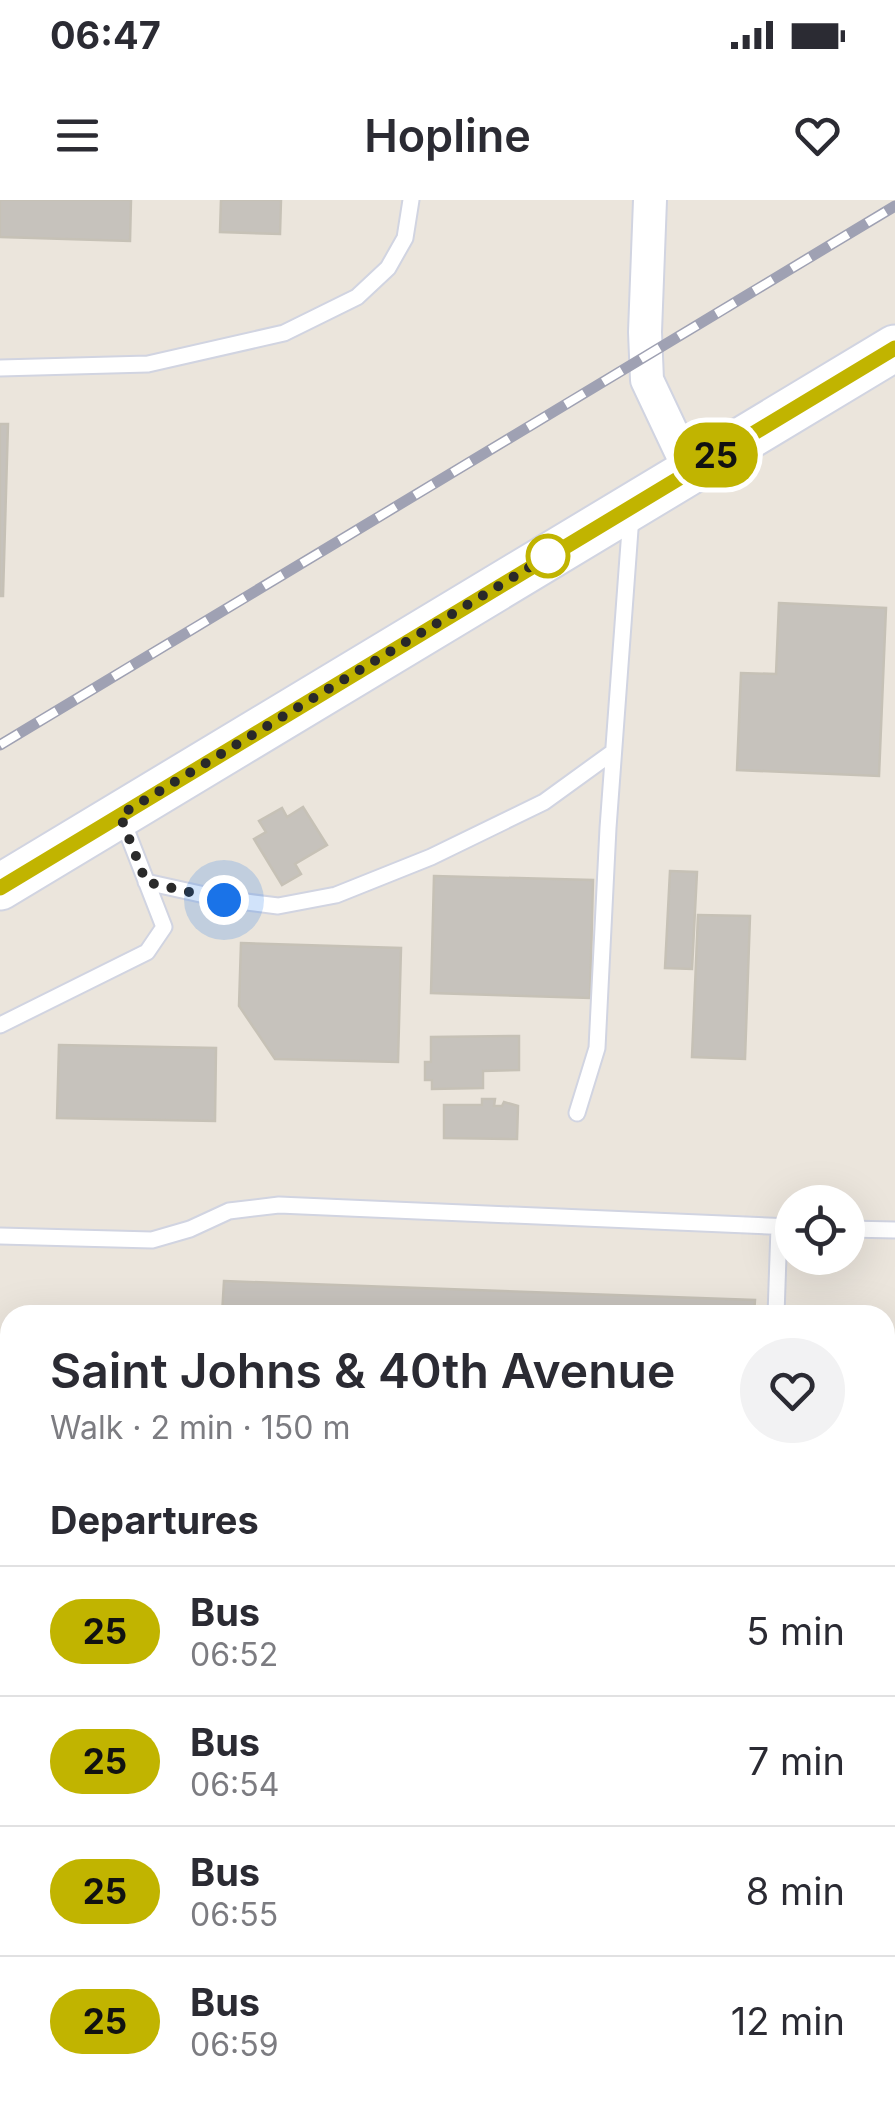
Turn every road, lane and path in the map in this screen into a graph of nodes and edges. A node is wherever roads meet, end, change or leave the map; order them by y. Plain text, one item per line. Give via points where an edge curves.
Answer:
1 (411, 200) edge
2 (650, 200) edge
3 (895, 348) edge
4 (0, 368) edge
5 (690, 470) junction
6 (632, 506) junction
7 (614, 752) junction
8 (120, 815) junction
9 (146, 882) junction
10 (0, 888) edge
11 (0, 1026) edge
12 (577, 1113) dead end
13 (775, 1227) edge
14 (865, 1229) edge
15 (895, 1230) edge
16 (0, 1236) edge
17 (781, 1275) edge
18 (777, 1305) edge

1 - 4 lane via 405,238 388,268 358,297 284,334 148,364
2 - 5 street via 647,380
3 - 5 main road
5 - 6 main road
6 - 7 lane
6 - 8 main road
7 - 9 lane via 544,802 336,895 278,906
7 - 12 lane via 597,1048
8 - 9 lane
8 - 10 main road
9 - 11 lane via 164,927 147,952
13 - 16 lane via 279,1204 228,1211 152,1240
14 - 15 lane
17 - 18 lane

